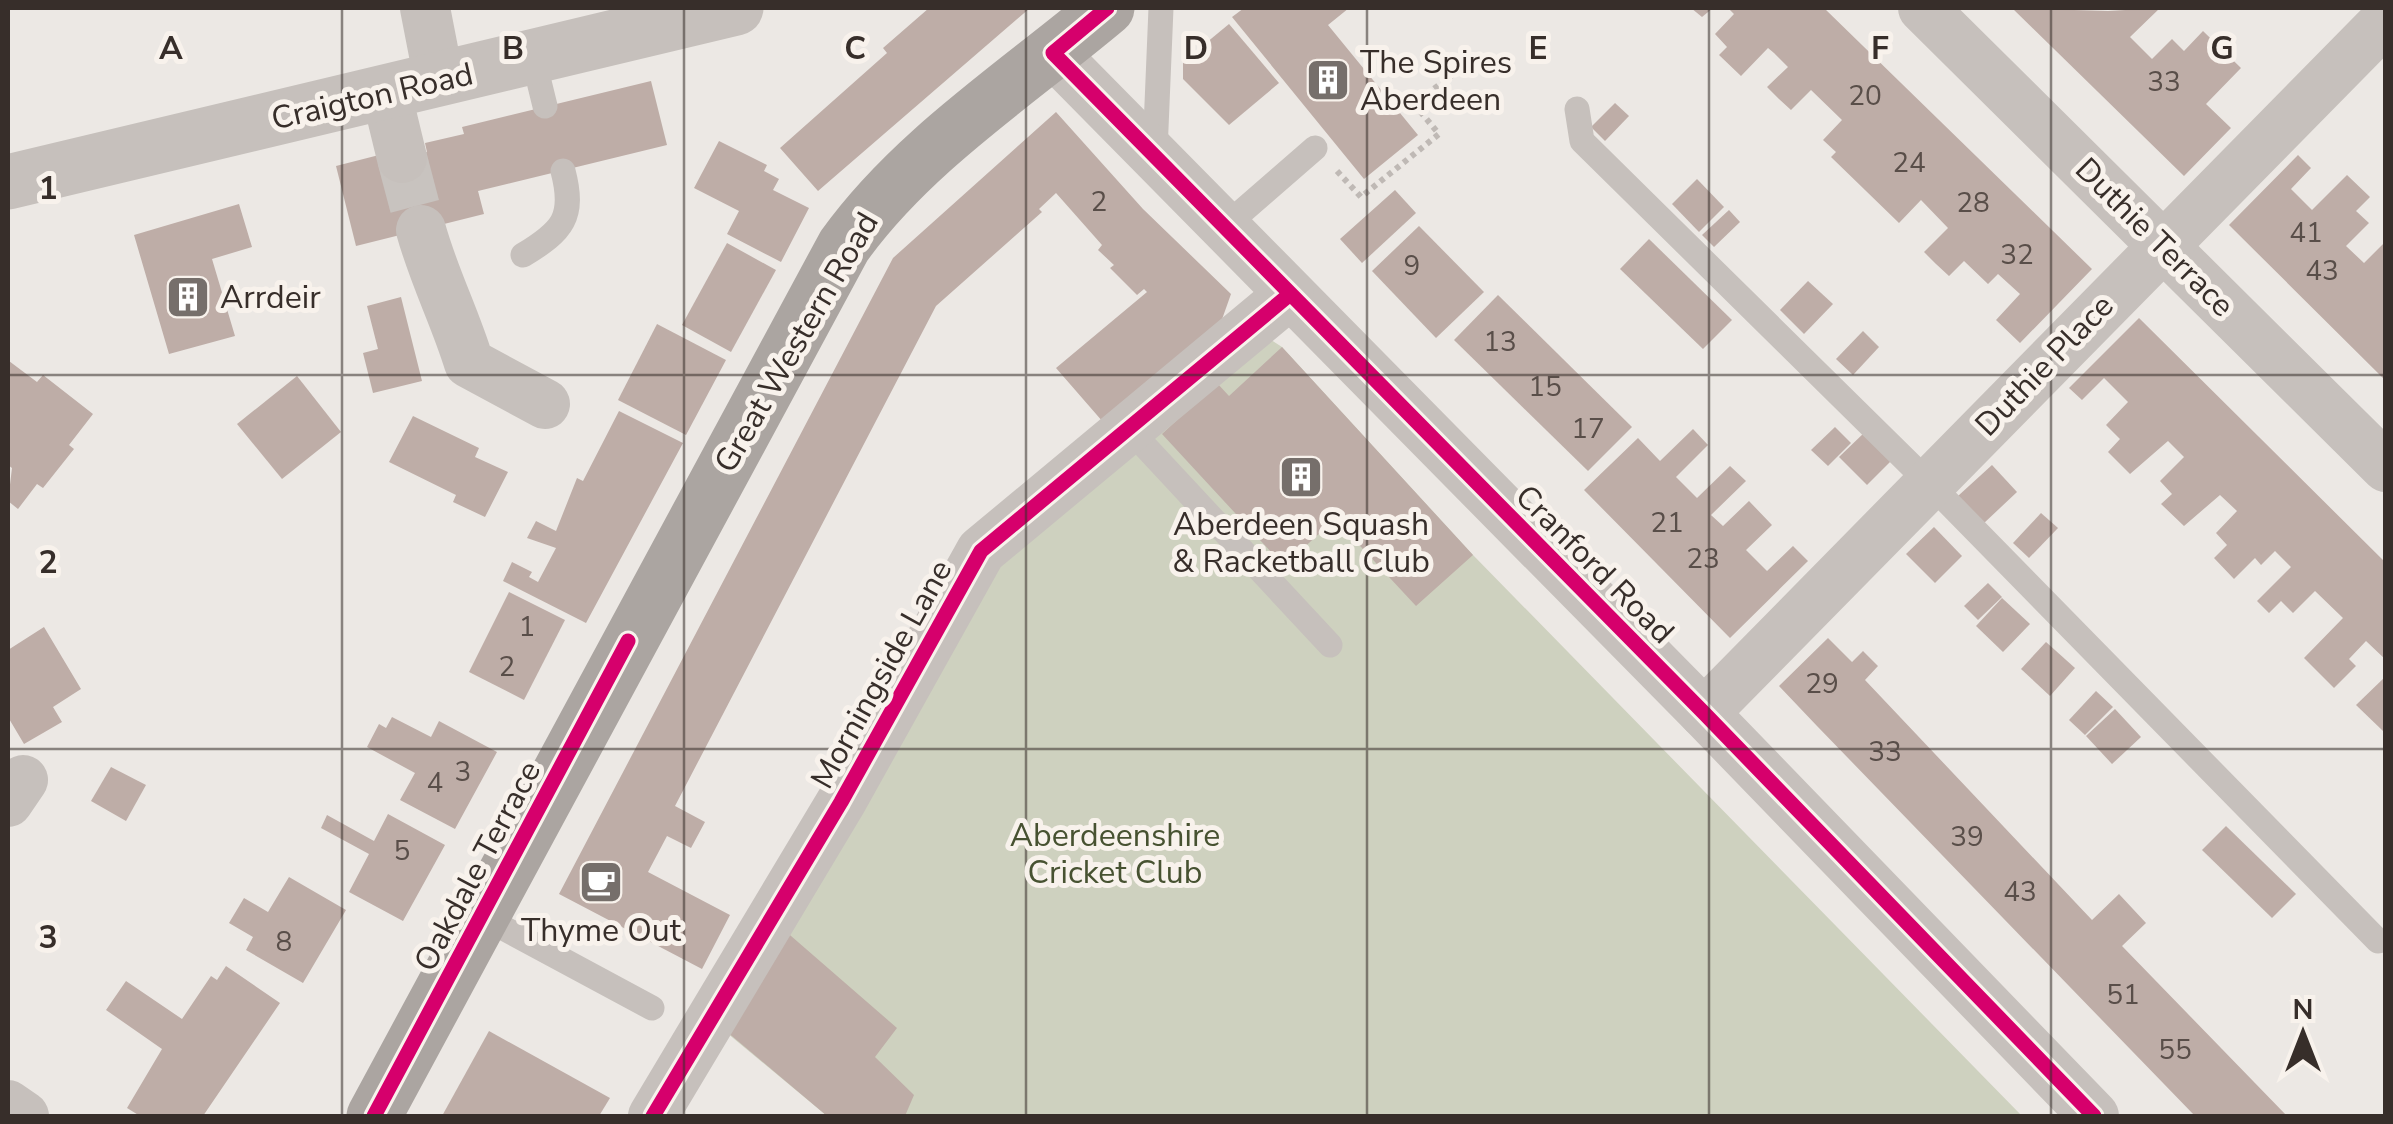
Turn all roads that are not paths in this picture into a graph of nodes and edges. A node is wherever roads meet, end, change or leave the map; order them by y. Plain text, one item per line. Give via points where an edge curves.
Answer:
1 (426, 8) edge
2 (736, 8) edge
3 (1107, 8) edge
4 (1161, 8) edge
5 (1922, 8) edge
6 (2386, 20) edge
7 (1053, 54) junction
8 (440, 80) junction
9 (386, 92) junction
10 (1578, 108) dead end
11 (1315, 148) road end
12 (402, 158) tunnel mouth
13 (1154, 158) junction
14 (562, 171) dead end
15 (8, 182) edge
16 (1223, 228) junction
17 (420, 230) tunnel mouth
18 (2162, 243) junction
19 (523, 255) dead end
20 (1289, 295) junction
21 (546, 404) dead end
22 (1128, 428) junction
23 (2386, 467) edge
24 (1929, 483) junction
25 (628, 640) joint
26 (1330, 646) dead end
27 (1704, 713) junction
28 (481, 916) junction
29 (2378, 942) dead end
30 (652, 1008) dead end
31 (8, 1105) edge
32 (24, 1116) edge
33 (374, 1116) edge
34 (653, 1116) edge
35 (2094, 1116) edge

1 - 8 street
2 - 8 street, Craigton Road via 539,82
3 - 7 main road, Great Western Road
4 - 13 lane
5 - 18 street, Duthie Terrace
6 - 18 street, Duthie Place
7 - 13 street, Cranford Road
7 - 25 main road, Great Western Road via 873,205 844,246
8 - 9 street, Craigton Road
9 - 12 street
9 - 15 street, Craigton Road
10 - 24 lane via 1582,141
11 - 16 lane
13 - 16 street, Cranford Road
14 - 19 lane via 570,200 564,222
16 - 20 street, Cranford Road
17 - 21 street via 469,363
18 - 23 street, Duthie Terrace
18 - 24 street, Duthie Place
20 - 22 street, Morningside Lane
20 - 27 street, Cranford Road
22 - 26 lane
22 - 34 street, Morningside Lane via 981,551
24 - 27 street, Duthie Place
24 - 29 lane
25 - 28 main road, Oakdale Terrace
27 - 35 street, Cranford Road
28 - 30 lane
28 - 33 main road, Oakdale Terrace
31 - 32 street

